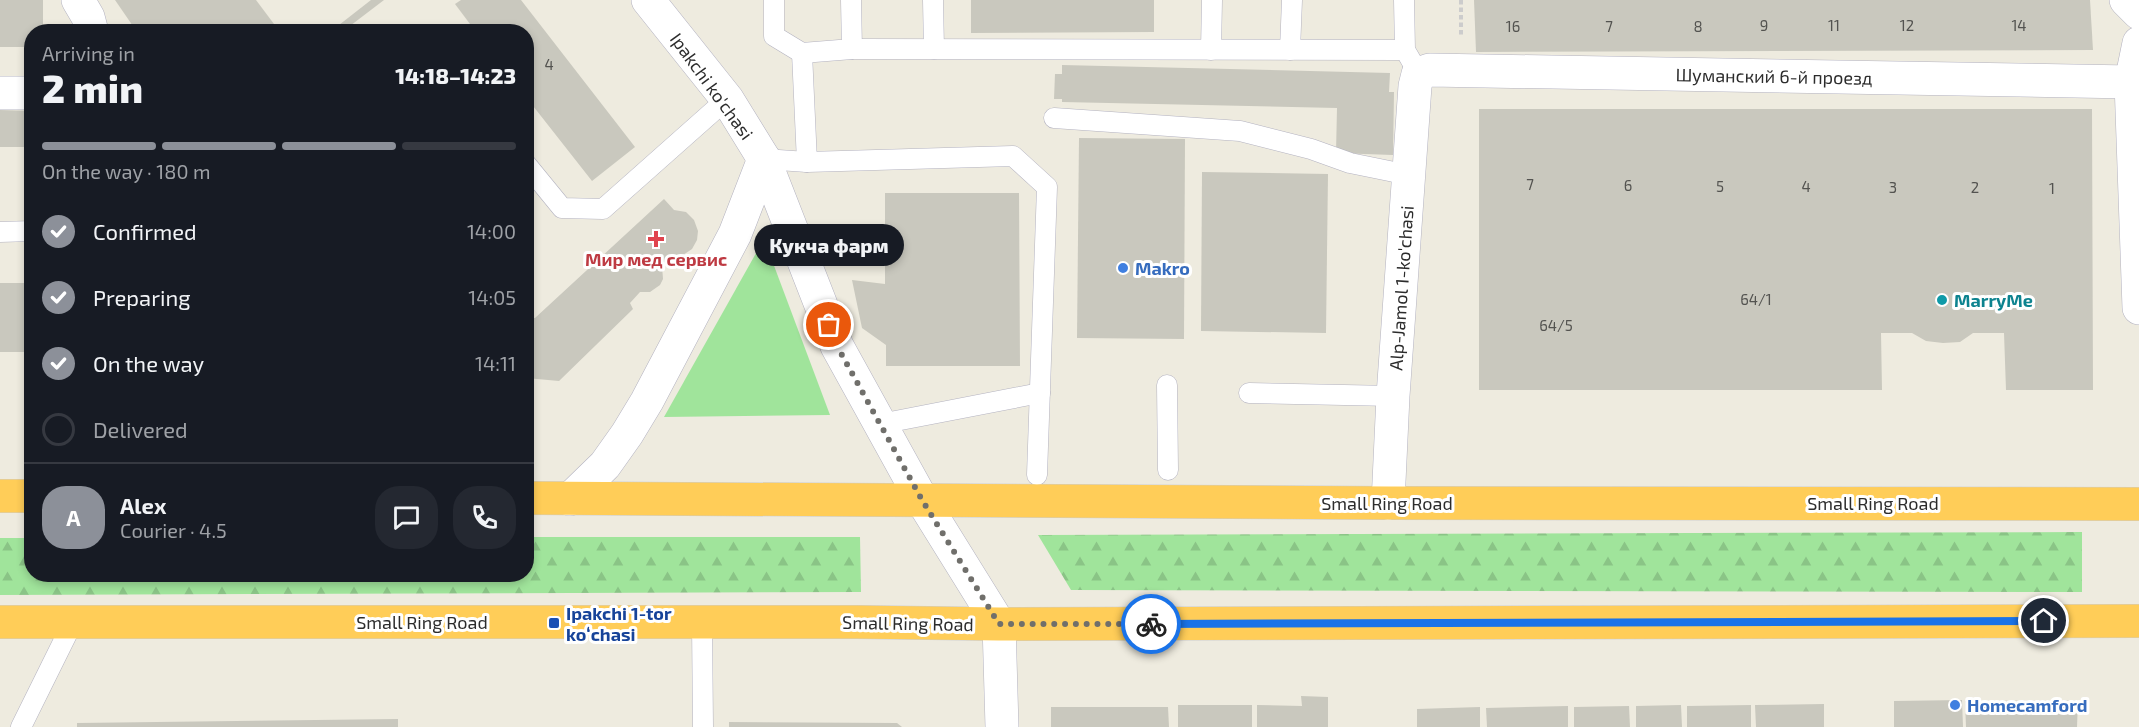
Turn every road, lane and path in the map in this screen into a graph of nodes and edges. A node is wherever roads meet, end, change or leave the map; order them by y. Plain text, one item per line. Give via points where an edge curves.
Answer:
1 (78, 0) edge
2 (648, 0) edge
3 (774, 0) edge
4 (851, 0) edge
5 (933, 0) edge
6 (1212, 0) edge
7 (1292, 0) edge
8 (1404, 0) edge
9 (1461, 0) edge
10 (2126, 0) edge
11 (2139, 13) edge
12 (90, 24) edge
13 (1461, 43) dead end
14 (2139, 43) edge
15 (852, 49) junction
16 (934, 49) junction
17 (1211, 50) junction
18 (1290, 50) junction
19 (802, 53) junction
20 (1412, 62) junction
21 (2131, 82) junction
22 (0, 93) edge
23 (24, 93) edge
24 (726, 99) junction
25 (1054, 118) dead end
26 (764, 159) junction
27 (807, 162) junction
28 (534, 174) edge
29 (1409, 175) junction
30 (0, 231) edge
31 (24, 231) edge
32 (2139, 308) edge
33 (1167, 385) dead end
34 (1040, 393) junction
35 (1249, 393) dead end
36 (1393, 396) junction
37 (879, 424) junction
38 (1168, 470) dead end
39 (1037, 475) dead end
40 (0, 496) edge
41 (24, 496) edge
42 (534, 498) edge
43 (570, 499) junction
44 (922, 500) junction
45 (1388, 503) junction
46 (2139, 504) edge
47 (2139, 621) edge
48 (0, 622) edge
49 (73, 622) junction
50 (702, 623) junction
51 (999, 624) junction
52 (21, 727) edge
53 (703, 727) edge
54 (1002, 727) edge

1 - 12 street
2 - 24 street, Ipakchi ko'chasi
3 - 19 lane via 774,36
4 - 15 lane
5 - 16 lane
6 - 17 lane
7 - 18 lane
8 - 20 lane
9 - 13 path
10 - 11 street
14 - 21 street
15 - 16 lane
15 - 19 lane
16 - 17 lane
17 - 18 lane
18 - 20 lane
19 - 27 lane
20 - 21 street, Шуманский 6-й проезд via 1430,70
20 - 29 street, Alp-Jamol 1-ko'chasi via 1415,86
21 - 32 street
22 - 23 street
24 - 26 street, Ipakchi ko'chasi
24 - 28 lane via 603,208 562,208
25 - 29 lane via 1240,131 1350,163
26 - 27 lane
26 - 37 street, Ipakchi ko'chasi via 837,346
26 - 43 street via 735,234 647,401 605,465
27 - 34 lane via 1013,156 1047,187
29 - 36 street, Alp-Jamol 1-ko'chasi
30 - 31 lane
33 - 38 lane
34 - 37 lane
34 - 39 lane
35 - 36 lane
36 - 45 street, Alp-Jamol 1-ko'chasi
37 - 44 street, Ipakchi ko'chasi
40 - 41 highway
42 - 43 highway, Small Ring Road
43 - 44 highway, Small Ring Road
44 - 45 highway, Small Ring Road
44 - 51 street, Ipakchi ko'chasi
45 - 46 highway, Small Ring Road
47 - 51 highway, Small Ring Road
48 - 49 highway, Small Ring Road
49 - 50 highway, Small Ring Road
49 - 52 lane
50 - 51 highway, Small Ring Road
50 - 53 lane
51 - 54 street

